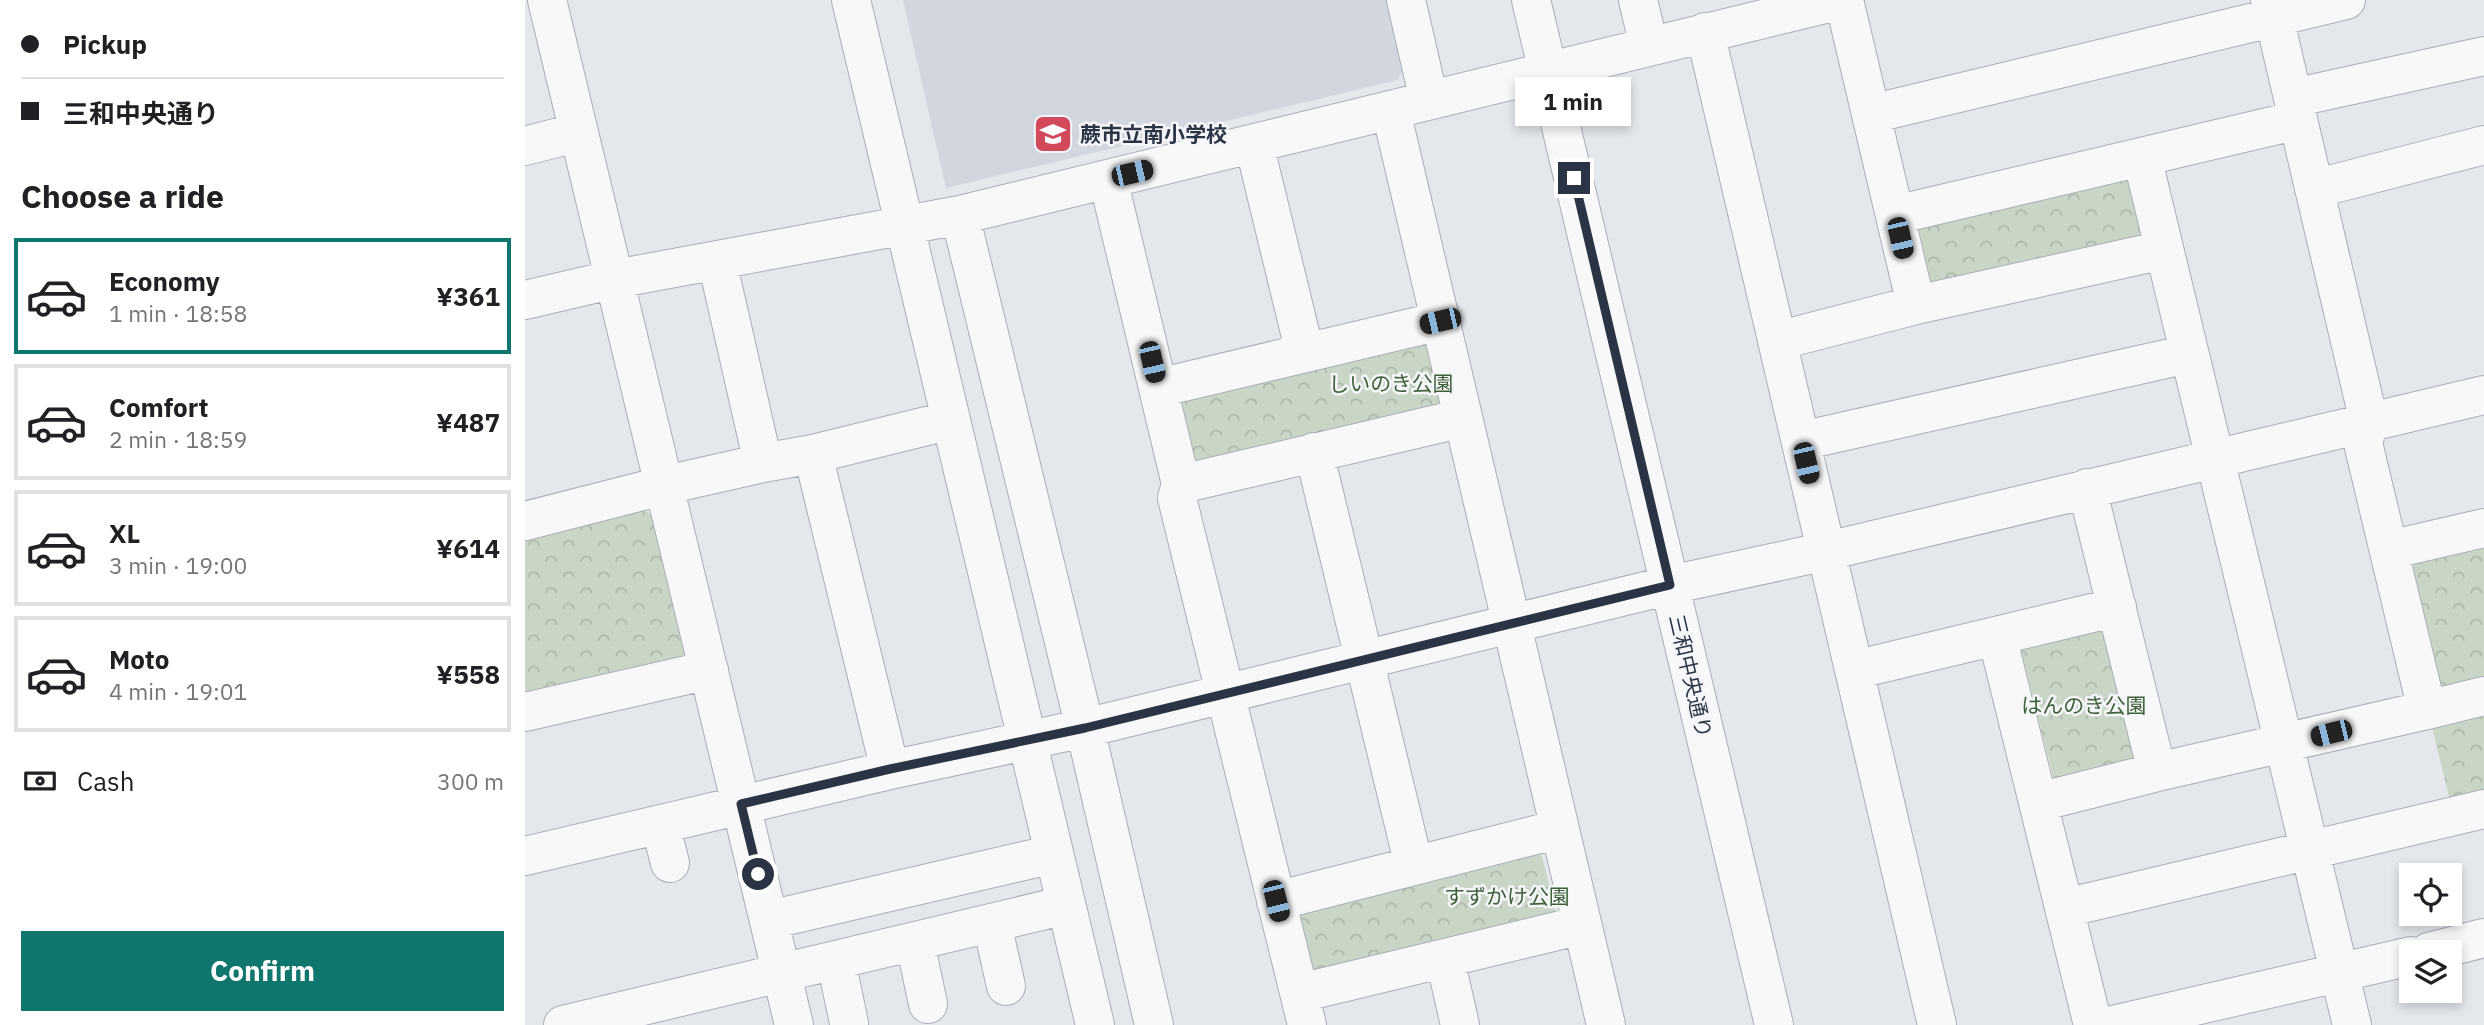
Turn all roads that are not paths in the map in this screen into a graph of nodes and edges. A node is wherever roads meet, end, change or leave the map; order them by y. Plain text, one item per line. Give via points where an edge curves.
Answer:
1 (547, 0) edge
2 (851, 0) edge
3 (1406, 0) edge
4 (1531, 0) edge
5 (1638, 0) edge
6 (1842, 0) edge
7 (2346, 0) edge
8 (2272, 9) edge
9 (1719, 20) edge
10 (1649, 46) junction
11 (2484, 56) edge
12 (1548, 69) junction
13 (1429, 100) junction
14 (2296, 109) junction
15 (1391, 111) junction
16 (1871, 114) junction
17 (579, 132) junction
18 (1254, 144) junction
19 (2484, 145) edge
20 (525, 146) edge
21 (2142, 157) junction
22 (1108, 179) junction
23 (2314, 189) junction
24 (960, 215) junction
25 (1895, 215) junction
26 (904, 226) junction
27 (2163, 250) junction
28 (717, 261) junction
29 (615, 279) junction
30 (525, 300) edge
31 (1916, 305) junction
32 (1440, 321) junction
33 (1777, 341) junction
34 (1305, 353) junction
35 (2188, 354) junction
36 (1158, 388) junction
37 (2484, 395) edge
38 (1463, 418) junction
39 (951, 420) junction
40 (2369, 422) junction
41 (1801, 441) junction
42 (1314, 452) junction
43 (813, 454) junction
44 (2215, 458) junction
45 (763, 463) junction
46 (1181, 484) junction
47 (666, 485) junction
48 (2087, 488) junction
49 (525, 521) edge
50 (2484, 528) edge
51 (2389, 550) junction
52 (1827, 551) junction
53 (1670, 585) junction
54 (2117, 607) junction
55 (1511, 624) junction
56 (1997, 636) junction
57 (1366, 659) junction
58 (709, 670) junction
59 (1854, 670) junction
60 (1225, 694) junction
61 (2484, 696) edge
62 (2427, 710) junction
63 (525, 712) edge
64 (1085, 728) junction
65 (1027, 740) junction
66 (2283, 744) junction
67 (890, 769) junction
68 (2157, 772) junction
69 (2039, 802) junction
70 (741, 804) junction
71 (2484, 810) edge
72 (660, 824) junction
73 (1559, 829) junction
74 (2309, 852) junction
75 (1054, 854) junction
76 (525, 856) edge
77 (670, 863) dead end
78 (1414, 866) junction
79 (1276, 901) junction
80 (1066, 905) junction
81 (2065, 908) junction
82 (769, 920) junction
83 (992, 923) junction
84 (1582, 925) junction
85 (2484, 938) edge
86 (915, 942) junction
87 (2462, 944) edge
88 (1445, 959) junction
89 (2399, 959) edge
90 (836, 961) junction
91 (781, 974) junction
92 (2339, 974) junction
93 (1006, 986) dead end
94 (928, 1004) dead end
95 (1304, 1009) edge
96 (618, 1019) edge
97 (849, 1023) edge
98 (563, 1025) edge
99 (794, 1025) edge
100 (1095, 1025) edge
101 (1154, 1025) edge
102 (1460, 1025) edge
103 (1606, 1025) edge
104 (1774, 1025) edge
105 (1937, 1025) edge
106 (2093, 1025) edge
107 (2113, 1025) edge
108 (2351, 1025) edge

1 - 17 street
2 - 26 street
3 - 13 street
4 - 12 street, 三和中央通り
5 - 10 street
6 - 9 street
6 - 16 street
7 - 8 street
8 - 14 street
8 - 16 street
9 - 10 street
9 - 33 street
10 - 12 street
11 - 14 street
12 - 13 street
12 - 53 street, 三和中央通り
13 - 15 street
14 - 21 street
14 - 23 street
15 - 18 street
15 - 32 street
16 - 25 street
17 - 20 street
17 - 29 street
18 - 22 street
18 - 34 street
19 - 23 street
21 - 25 street
21 - 27 street
22 - 24 street
22 - 36 street
23 - 40 street
24 - 26 street
24 - 64 street
25 - 31 street
26 - 28 street
26 - 39 street
27 - 31 street
27 - 35 street
28 - 29 street
28 - 45 street
29 - 30 street
29 - 47 street
31 - 33 street
32 - 34 street
32 - 38 street
33 - 41 street
34 - 36 street
35 - 41 street
35 - 44 street
36 - 46 street
37 - 40 street
38 - 42 street
38 - 55 street
39 - 43 street
39 - 65 street
40 - 44 street
40 - 51 street via 2363,443
41 - 52 street
42 - 46 street
42 - 57 street
43 - 45 street
43 - 67 street
44 - 48 street
44 - 66 street
45 - 47 street
46 - 60 street via 1177,498
47 - 49 street
47 - 58 street
48 - 52 street
48 - 54 street
50 - 51 street
51 - 62 street
52 - 53 street
52 - 59 street
53 - 55 street
53 - 104 street, 三和中央通り
54 - 56 street
54 - 68 street
55 - 57 street
55 - 73 street
56 - 59 street
56 - 69 street
57 - 60 street
57 - 78 street
58 - 63 street
58 - 70 street
59 - 105 street
60 - 64 street
60 - 79 street
61 - 62 street
62 - 66 street
64 - 65 street
64 - 101 street
65 - 67 street
65 - 75 street
66 - 68 street
66 - 74 street
67 - 70 street
68 - 69 street
69 - 81 street
70 - 72 street
70 - 82 street
71 - 74 street
72 - 76 street
72 - 77 street
73 - 78 street
73 - 84 street
74 - 81 street
74 - 92 street
75 - 80 street
75 - 82 street
78 - 79 street
79 - 95 street
80 - 83 street
80 - 100 street
81 - 106 street
82 - 91 street
83 - 86 street
83 - 93 street
84 - 88 street
84 - 103 street
85 - 87 street
86 - 90 street
86 - 94 street
88 - 95 street
88 - 102 street
89 - 92 street
90 - 91 street
90 - 97 street
91 - 96 street
91 - 99 street
92 - 107 street
92 - 108 street
96 - 98 street

